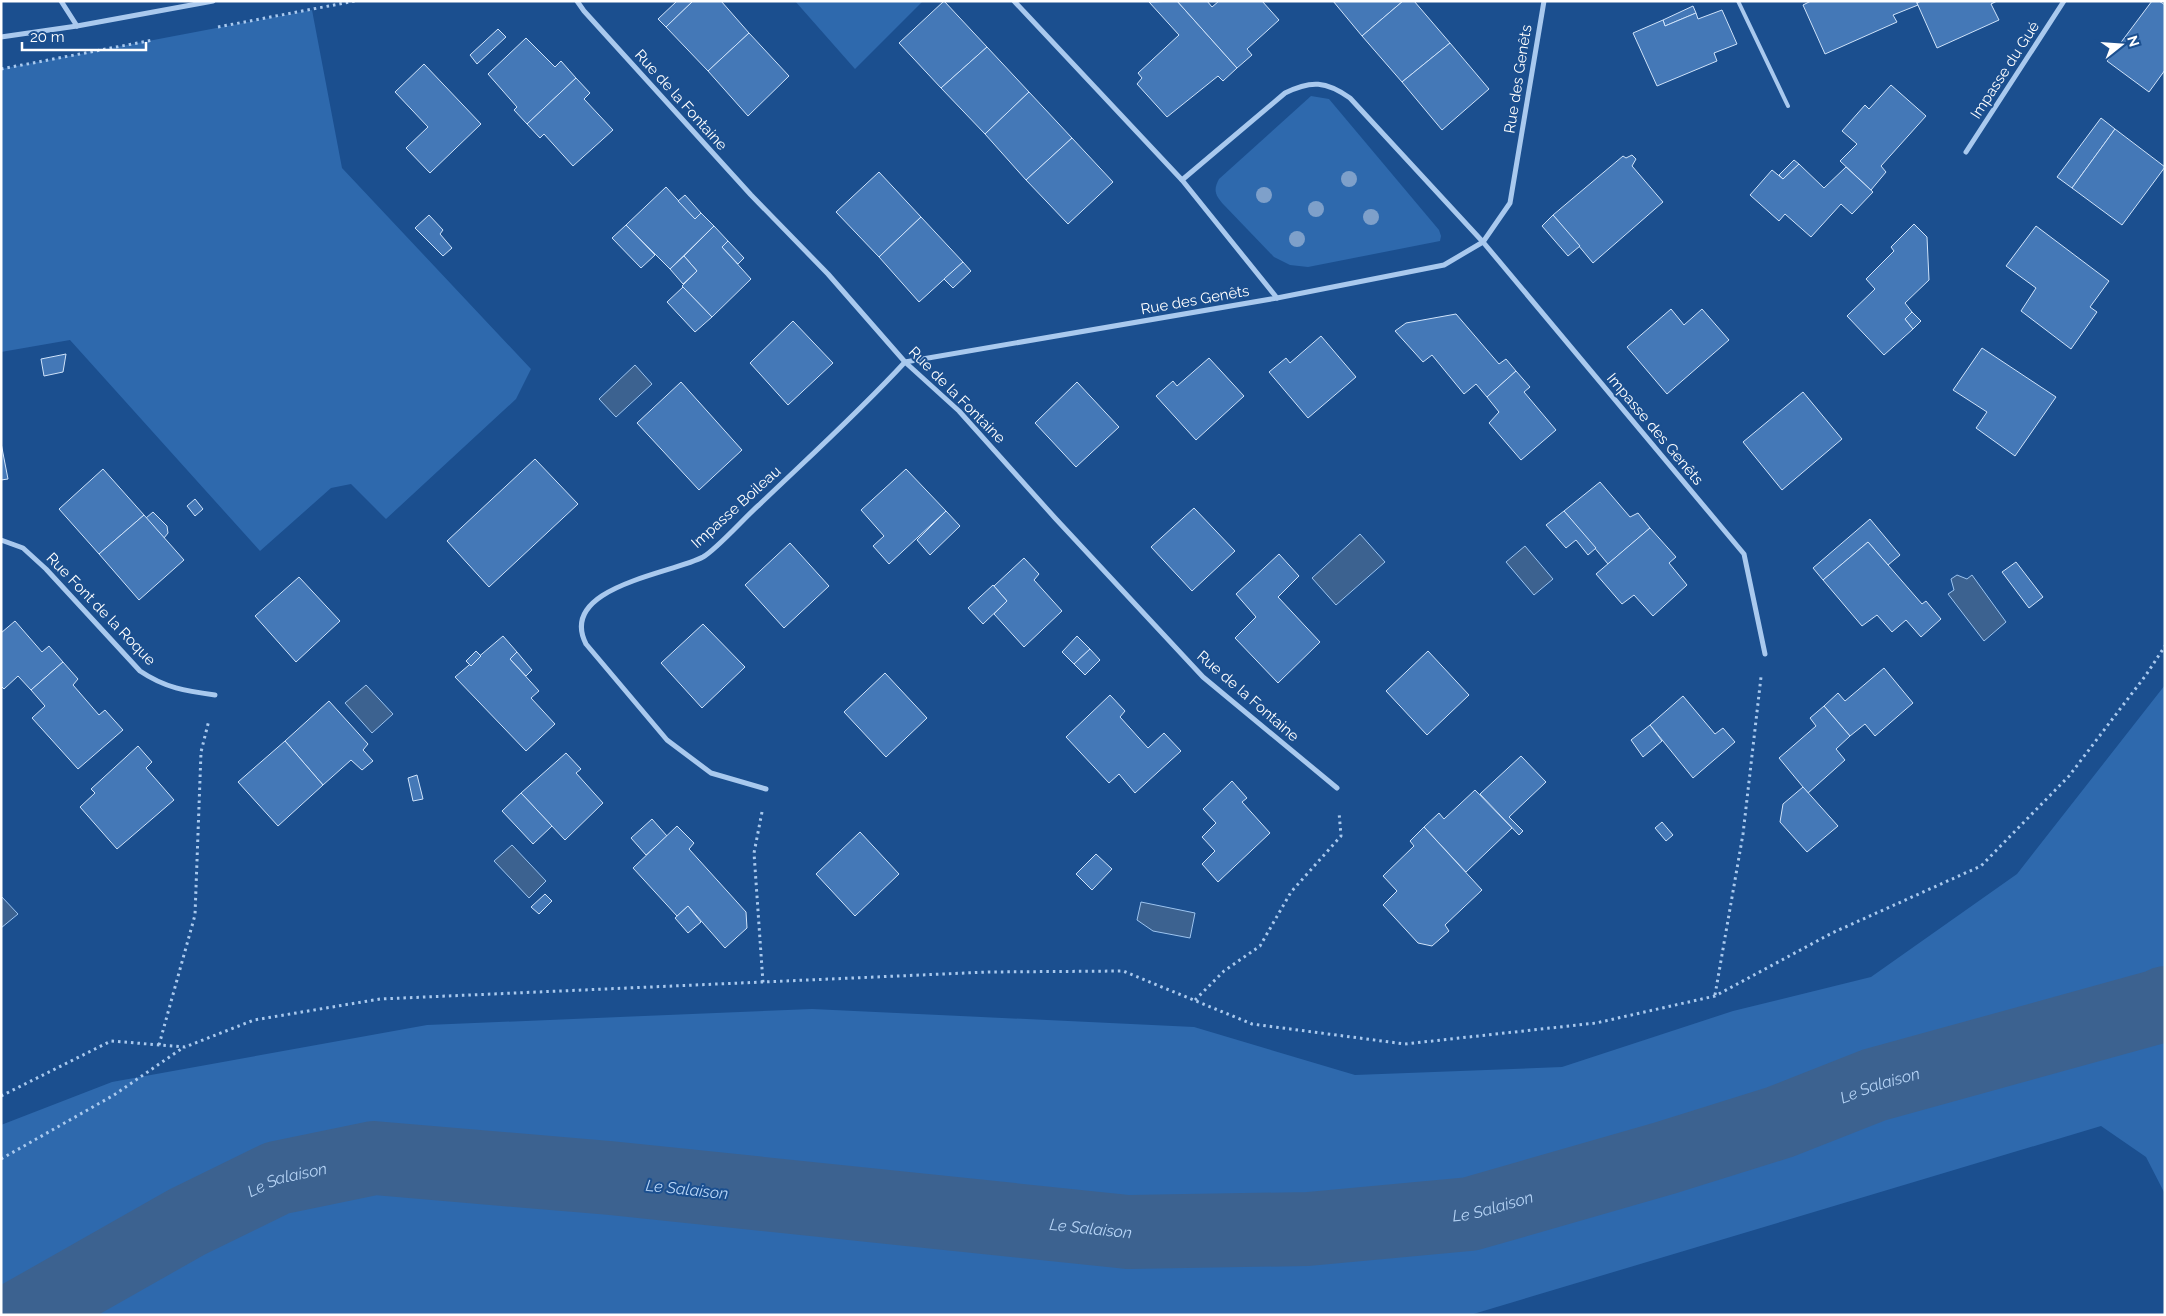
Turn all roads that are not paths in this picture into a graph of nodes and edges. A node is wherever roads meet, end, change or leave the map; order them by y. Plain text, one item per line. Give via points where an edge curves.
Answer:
1 (61, 1) edge
2 (213, 1) edge
3 (577, 1) edge
4 (1014, 1) edge
5 (1544, 1) edge
6 (1738, 1) edge
7 (2064, 1) edge
8 (77, 26) junction
9 (1, 37) edge
10 (1788, 106) dead end
11 (1966, 152) dead end
12 (1182, 180) junction
13 (1483, 242) junction
14 (1277, 298) junction
15 (906, 362) junction
16 (1, 540) edge
17 (1765, 654) road end
18 (215, 695) road end
19 (1337, 788) road end
20 (766, 789) road end

1 - 8 street
2 - 8 street
3 - 15 street, Rue de la Fontaine
4 - 12 street
5 - 13 street, Rue des Genêts via 1510,203
6 - 10 lane
7 - 11 street, Impasse du Gué
8 - 9 street
12 - 13 street via 1285,93 1303,84 1322,84 1336,88 1350,98
12 - 14 street
13 - 14 street, Rue des Genêts via 1444,265
13 - 17 street, Impasse des Genêts via 1744,554
14 - 15 street, Rue des Genêts
15 - 19 street, Rue de la Fontaine via 959,411 1203,678
15 - 20 street, Impasse Boileau via 704,556 611,590 589,606 580,624 580,634 586,644 667,740 710,772
16 - 18 street, Rue Font de la Roque via 23,548 46,569 140,671 158,683

